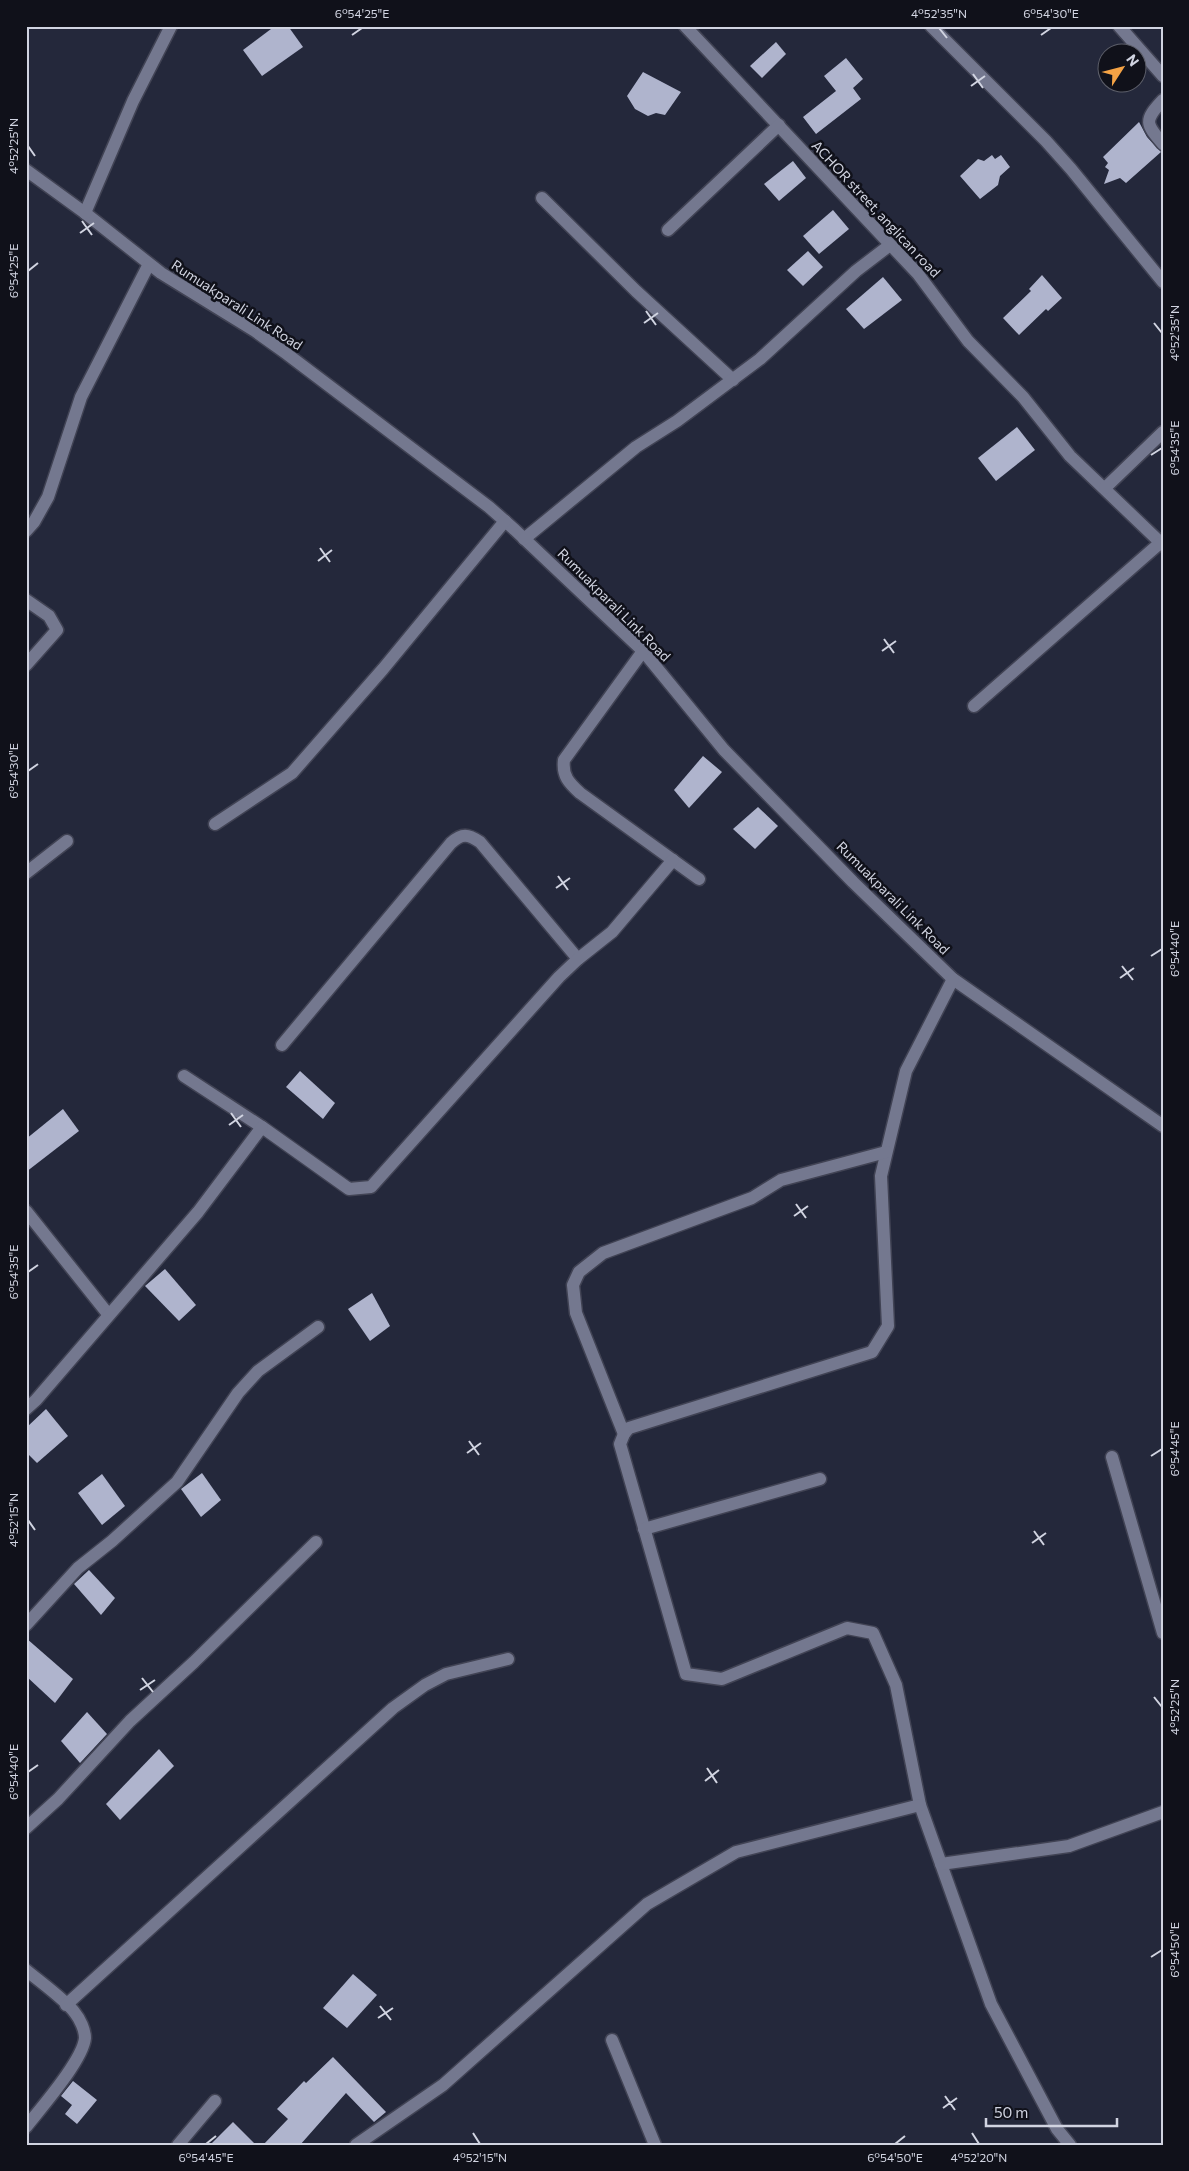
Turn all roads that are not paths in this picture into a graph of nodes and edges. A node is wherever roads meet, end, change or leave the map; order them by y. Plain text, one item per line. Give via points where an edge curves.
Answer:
1 (171, 26) edge
2 (685, 26) edge
3 (931, 26) edge
4 (1119, 26) edge
5 (1163, 76) edge
6 (1163, 100) edge
7 (779, 125) junction
8 (1163, 144) edge
9 (26, 170) edge
10 (542, 198) dead end
11 (85, 213) junction
12 (668, 230) dead end
13 (890, 245) junction
14 (149, 264) junction
15 (1163, 282) edge
16 (733, 380) junction
17 (1163, 432) edge
18 (1104, 488) junction
19 (505, 522) junction
20 (26, 531) edge
21 (524, 539) junction
22 (1161, 544) edge
23 (26, 600) edge
24 (643, 651) junction
25 (26, 666) edge
26 (974, 706) dead end
27 (215, 824) dead end
28 (67, 841) dead end
29 (673, 860) junction
30 (26, 873) edge
31 (699, 879) dead end
32 (578, 959) junction
33 (953, 979) junction
34 (282, 1045) dead end
35 (184, 1076) dead end
36 (1163, 1126) edge
37 (262, 1127) junction
38 (886, 1152) junction
39 (26, 1211) edge
40 (108, 1314) junction
41 (318, 1328) dead end
42 (26, 1409) edge
43 (624, 1434) junction
44 (1112, 1457) dead end
45 (820, 1479) dead end
46 (644, 1529) junction
47 (316, 1542) dead end
48 (26, 1625) edge
49 (1163, 1633) edge
50 (508, 1659) dead end
51 (920, 1805) junction
52 (1163, 1812) edge
53 (26, 1828) edge
54 (941, 1864) junction
55 (26, 1970) edge
56 (66, 2004) junction
57 (612, 2040) dead end
58 (215, 2101) dead end
59 (26, 2127) edge
60 (178, 2145) edge
61 (356, 2145) edge
62 (655, 2145) edge
63 (1070, 2145) edge

1 - 11 street via 133,101
2 - 7 street, ACHOR street, anglican road
3 - 15 street via 1059,155
4 - 5 street
6 - 8 street via 1149,118 1149,128
7 - 12 street
7 - 13 street, ACHOR street, anglican road
9 - 11 street, Rumuakparali Link Road
10 - 16 street
11 - 14 street, Rumuakparali Link Road
13 - 16 street
13 - 18 street, ACHOR street, anglican road via 918,274 968,341 1023,397 1070,456
14 - 19 street, Rumuakparali Link Road via 287,354
14 - 20 street via 81,397 48,496
16 - 21 street via 636,447
17 - 18 street
18 - 22 street, ACHOR street, anglican road
19 - 21 street, Rumuakparali Link Road
19 - 27 street via 292,773
21 - 24 street, Rumuakparali Link Road
22 - 26 street
23 - 25 street via 49,616 57,630
24 - 29 street via 564,760 562,771 580,793
24 - 33 street, Rumuakparali Link Road via 724,750
28 - 30 street
29 - 31 street
29 - 32 street via 612,932
32 - 34 street via 480,842 469,835 459,836
32 - 37 street via 371,1187 349,1189
33 - 36 street, Rumuakparali Link Road
33 - 38 street via 906,1071
35 - 37 street
37 - 40 street via 198,1212
38 - 43 street via 881,1176 888,1326 872,1352 629,1428
38 - 43 street via 781,1180 752,1198 603,1253 579,1272 574,1285 576,1313
39 - 40 street
40 - 42 street
41 - 48 street via 258,1371 177,1482 78,1568
43 - 46 street via 620,1444
44 - 49 street
45 - 46 street
46 - 51 street via 686,1674 722,1679 847,1628 873,1633 896,1685
47 - 53 street via 130,1721 58,1799
50 - 56 street via 446,1674 393,1708
51 - 54 street
51 - 61 street via 736,1852 647,1904 444,2085
52 - 54 street via 1069,1846
54 - 63 street via 991,2004 1057,2129
55 - 56 street
56 - 59 street via 75,2012 85,2039 62,2080
57 - 62 street
58 - 60 street

